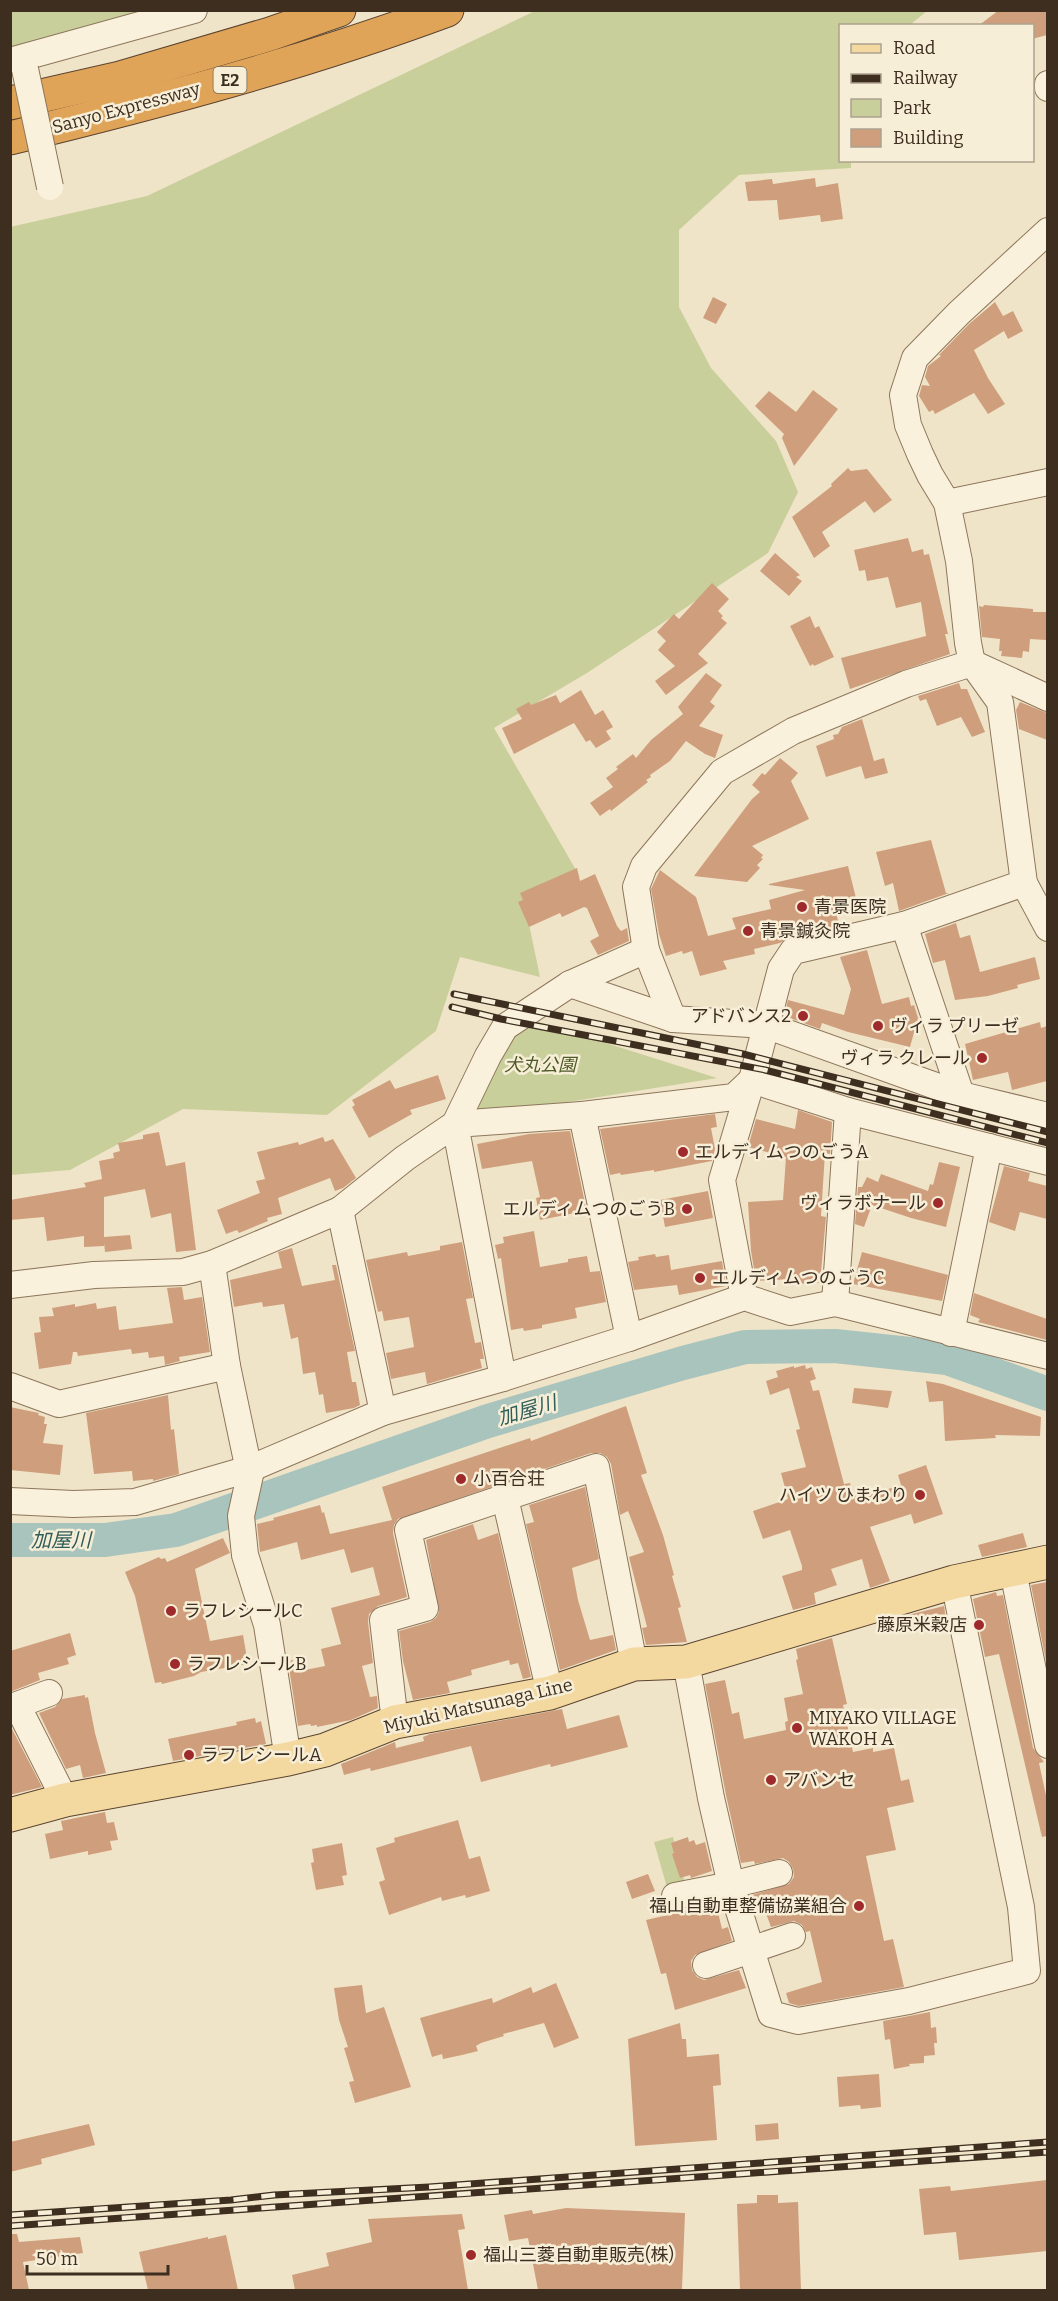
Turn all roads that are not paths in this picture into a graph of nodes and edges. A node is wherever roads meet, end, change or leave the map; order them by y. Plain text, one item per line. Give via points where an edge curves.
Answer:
1 (194, 10) edge
2 (339, 10) edge
3 (447, 10) edge
4 (19, 62) edge
5 (10, 103) edge
6 (10, 138) edge
7 (50, 187) dead end
8 (1047, 231) edge
9 (1047, 482) edge
10 (947, 503) junction
11 (972, 663) junction
12 (1047, 698) edge
13 (1024, 884) junction
14 (904, 924) junction
15 (1047, 928) edge
16 (646, 951) junction
17 (570, 984) junction
18 (673, 1019) junction
19 (765, 1025) junction
20 (752, 1080) junction
21 (961, 1095) junction
22 (848, 1111) junction
23 (582, 1115) junction
24 (1047, 1116) edge
25 (455, 1124) junction
26 (989, 1147) junction
27 (1047, 1162) edge
28 (340, 1210) junction
29 (212, 1264) junction
30 (10, 1286) edge
31 (744, 1296) junction
32 (835, 1303) junction
33 (951, 1333) junction
34 (629, 1338) junction
35 (1047, 1356) edge
36 (227, 1366) junction
37 (503, 1378) junction
38 (10, 1386) edge
39 (383, 1412) junction
40 (250, 1472) junction
41 (505, 1498) junction
42 (10, 1501) edge
43 (1047, 1562) edge
44 (1013, 1571) junction
45 (954, 1582) junction
46 (686, 1662) junction
47 (634, 1664) junction
48 (49, 1693) dead end
49 (550, 1693) junction
50 (395, 1722) junction
51 (1047, 1745) edge
52 (288, 1759) junction
53 (65, 1800) junction
54 (10, 1815) edge
55 (779, 1873) dead end
56 (731, 1885) junction
57 (675, 1896) dead end
58 (792, 1936) dead end
59 (752, 1949) junction
60 (706, 1965) dead end

1 - 4 street
2 - 5 highway, Sanyo Expressway / E2 via 120,78
3 - 6 highway, Sanyo Expressway / E2 via 289,63 130,109
4 - 7 street, bridge
8 - 10 street via 915,358 903,395 908,424
9 - 10 street
10 - 11 street
11 - 12 street
11 - 13 street via 1000,702
11 - 16 street via 906,684 793,731 722,772 644,867 636,887
13 - 14 street
13 - 15 street
14 - 19 street via 793,951 781,969
14 - 21 street
16 - 17 street
16 - 18 street
17 - 18 street
17 - 25 street via 505,1027
18 - 19 street
19 - 20 street
19 - 21 street
20 - 22 street
20 - 23 street via 734,1097
20 - 31 street via 722,1180
21 - 24 street
22 - 26 street
22 - 32 street
23 - 25 street
23 - 34 street
25 - 28 street
25 - 37 street
26 - 27 street
26 - 33 street
28 - 29 street
28 - 39 street
29 - 30 street via 183,1272 94,1275
29 - 36 street
31 - 32 street via 790,1312
31 - 34 street
32 - 33 street
33 - 35 street
34 - 37 street
36 - 38 street via 58,1404
36 - 40 street
37 - 39 street
39 - 40 street
40 - 42 street via 135,1502
40 - 52 street via 241,1516 244,1555 267,1625
41 - 47 street via 596,1467
41 - 49 street
41 - 50 street via 408,1530 425,1608 383,1620
43 - 44 main road, Miyuki Matsunaga Line
44 - 45 main road, Miyuki Matsunaga Line
44 - 51 street
45 - 46 main road, Miyuki Matsunaga Line
45 - 59 street via 1021,1907 1027,1971 909,2001 798,2021 771,2014
46 - 47 main road, Miyuki Matsunaga Line
46 - 56 street
47 - 49 main road, Miyuki Matsunaga Line
48 - 53 street via 17,1705
49 - 50 main road, Miyuki Matsunaga Line
50 - 52 main road, Miyuki Matsunaga Line via 325,1750
52 - 53 main road, Miyuki Matsunaga Line
53 - 54 main road, Miyuki Matsunaga Line
55 - 56 street
56 - 57 street
56 - 59 street
58 - 59 street
59 - 60 street

